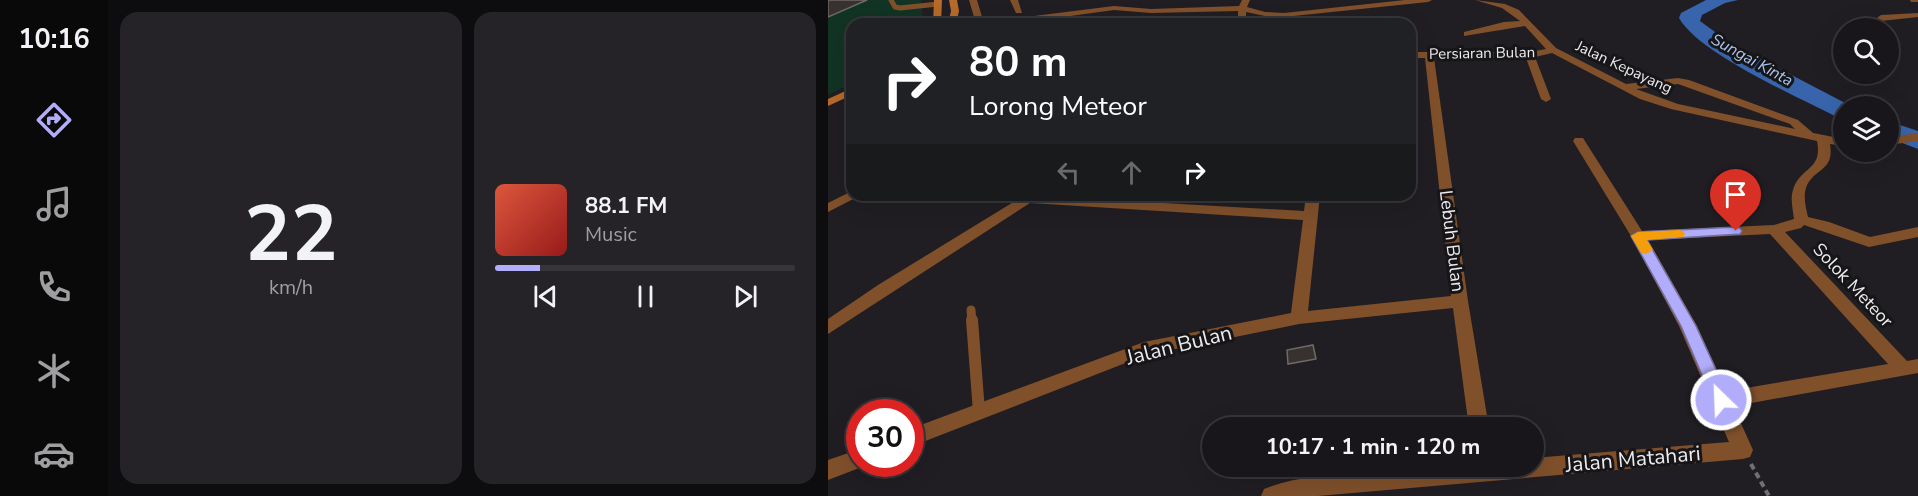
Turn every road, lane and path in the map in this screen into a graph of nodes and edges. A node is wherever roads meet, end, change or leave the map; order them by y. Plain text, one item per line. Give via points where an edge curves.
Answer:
1 (891, 0) edge
2 (953, 0) edge
3 (973, 0) edge
4 (1014, 0) edge
5 (1428, 0) edge
6 (1479, 0) edge
7 (938, 2) edge
8 (1388, 2) edge
9 (1244, 4) edge
10 (1019, 11) dead end
11 (1918, 15) edge
12 (937, 18) edge
13 (953, 18) edge
14 (977, 18) edge
15 (1031, 18) edge
16 (1881, 18) dead end
17 (1529, 24) junction
18 (1467, 34) dead end
19 (1553, 50) junction
20 (1416, 54) edge
21 (1429, 54) junction
22 (1530, 55) junction
23 (1625, 87) junction
24 (846, 94) edge
25 (1546, 99) dead end
26 (828, 103) edge
27 (846, 103) edge
28 (828, 112) edge
29 (1918, 137) edge
30 (1818, 139) junction
31 (1899, 140) edge
32 (1579, 141) dead end
33 (1833, 141) edge
34 (846, 199) edge
35 (1026, 201) edge
36 (1151, 201) edge
37 (1312, 201) edge
38 (1181, 202) edge
39 (828, 208) edge
40 (1310, 216) junction
41 (1801, 220) junction
42 (1774, 229) junction
43 (1918, 232) edge
44 (1638, 236) junction
45 (1460, 301) junction
46 (971, 310) dead end
47 (1299, 318) junction
48 (828, 328) edge
49 (1910, 367) edge
50 (1746, 396) dead end
51 (979, 412) junction
52 (1477, 417) edge
53 (924, 433) edge
54 (1743, 450) junction
55 (846, 463) edge
56 (1544, 465) edge
57 (828, 470) edge
58 (1405, 477) edge
59 (1272, 496) edge
60 (1769, 496) edge

1 - 7 lane via 900,8
2 - 13 main road
3 - 14 street
4 - 10 street
5 - 8 street
6 - 17 street, Jalan Kepayang via 1505,6
7 - 12 main road
8 - 9 street via 1265,14
9 - 15 street via 1151,11 1114,8
11 - 16 street
17 - 18 street
17 - 19 street, Jalan Kepayang
19 - 22 street, Persiaran Bulan
19 - 23 street, Jalan Kepayang
20 - 21 street, Persiaran Bulan
21 - 22 street, Persiaran Bulan
21 - 45 street, Lebuh Bulan
22 - 25 street
23 - 30 street, Jalan Kepayang via 1675,107
23 - 30 street via 1685,82 1794,122
24 - 26 main road
27 - 28 main road
29 - 31 street
30 - 33 street, Jalan Kepayang
30 - 41 street via 1826,150 1824,163 1800,186
32 - 44 street
34 - 39 street
35 - 48 street
36 - 38 street
37 - 40 street
38 - 40 street
40 - 47 street
41 - 42 street via 1796,225
41 - 43 street via 1869,242
42 - 44 street
42 - 49 street, Solok Meteor
44 - 54 street via 1688,326
45 - 47 street, Jalan Bulan
45 - 52 street, Lebuh Bulan
46 - 51 lane
47 - 51 street, Jalan Bulan via 1144,350
49 - 50 street
51 - 53 street, Jalan Bulan
54 - 56 street, Jalan Matahari
54 - 60 path
55 - 57 street
58 - 59 street, Jalan Matahari via 1316,486

